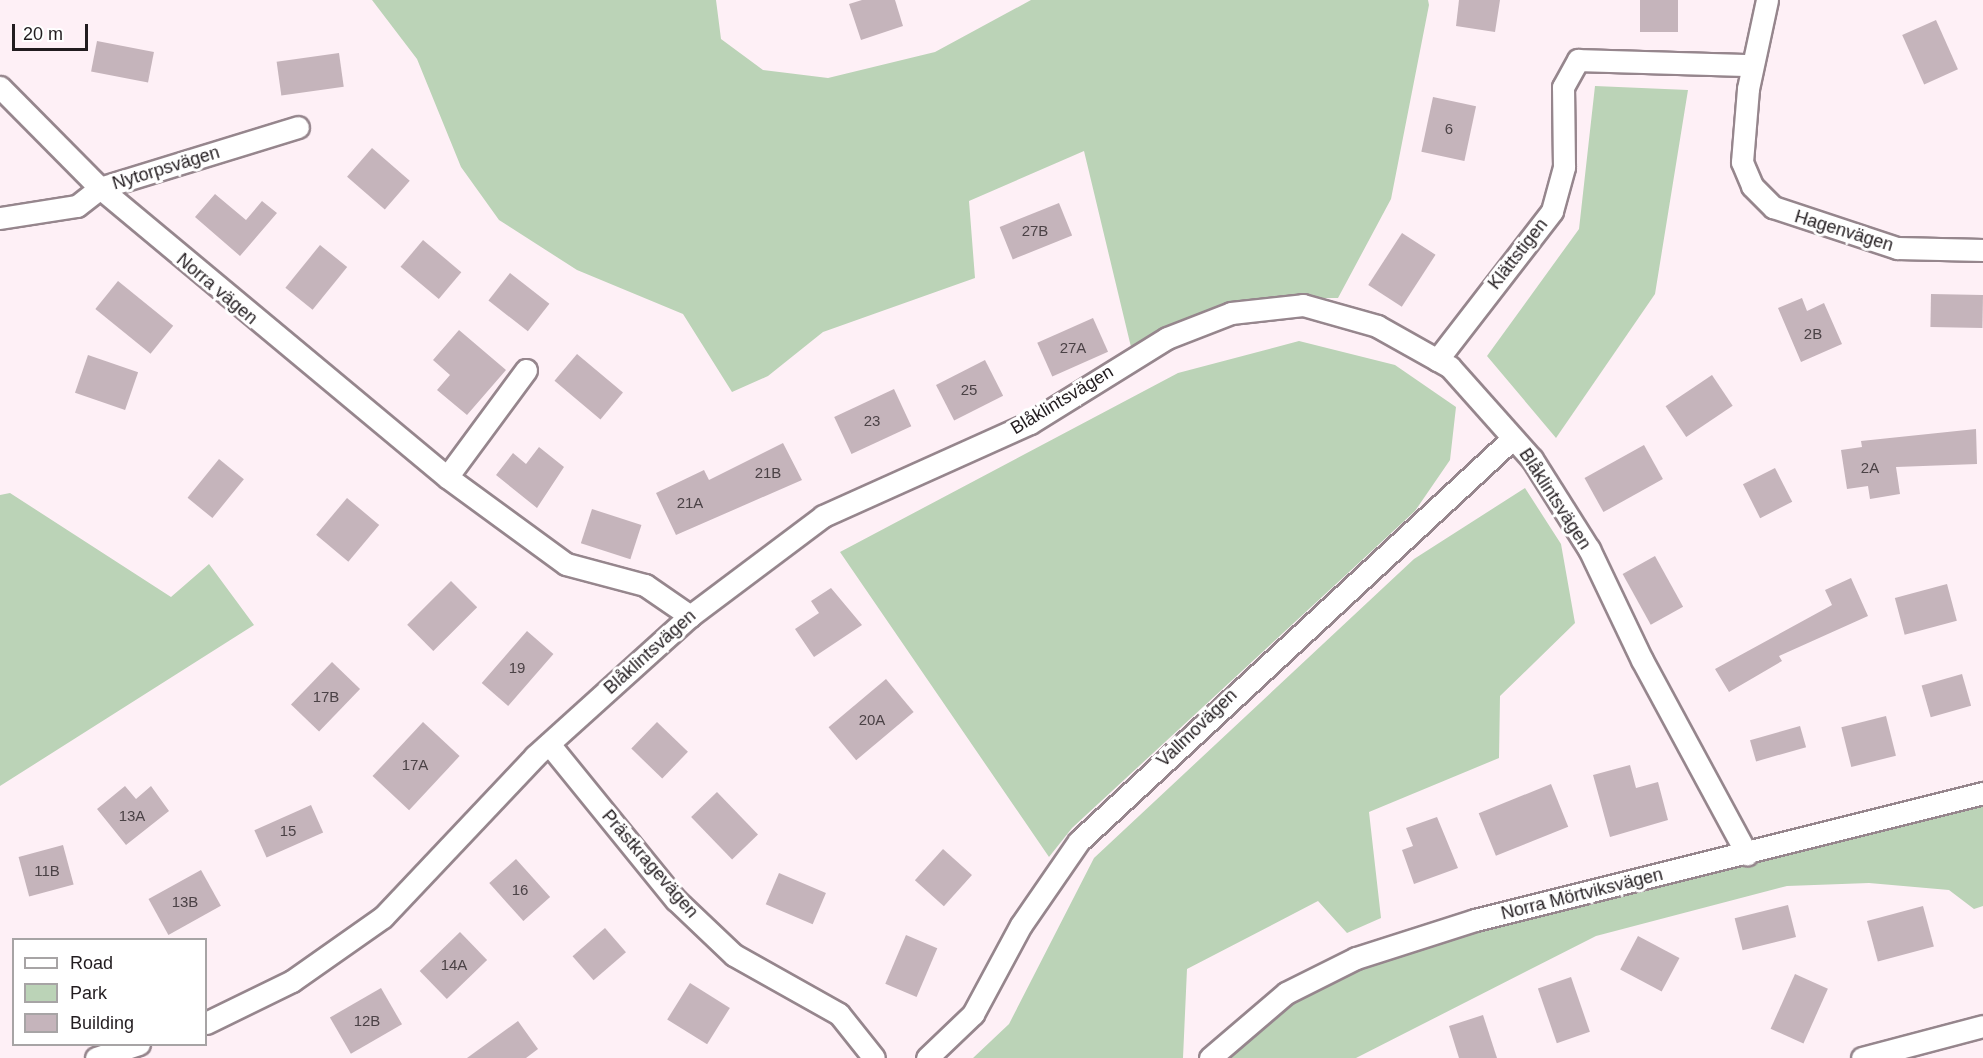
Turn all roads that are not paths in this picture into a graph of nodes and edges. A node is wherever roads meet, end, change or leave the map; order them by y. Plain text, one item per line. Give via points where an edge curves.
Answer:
1 (1767, 0) edge
2 (1751, 65) junction
3 (0, 87) edge
4 (298, 127) dead end
5 (100, 188) junction
6 (0, 218) edge
7 (1983, 250) edge
8 (1437, 360) junction
9 (526, 370) dead end
10 (1513, 438) junction
11 (447, 477) junction
12 (690, 616) junction
13 (549, 744) junction
14 (1983, 793) edge
15 (1747, 854) junction
16 (207, 1023) edge
17 (1983, 1026) edge
18 (133, 1046) edge
19 (96, 1058) edge
20 (874, 1058) edge
21 (927, 1058) edge
22 (1210, 1058) edge
23 (1862, 1058) edge

1 - 2 street
2 - 7 street, Hagenvägen via 1742,162 1752,186 1773,207 1897,248
2 - 8 street, Klättstigen via 1578,60 1563,87 1564,167 1552,211
3 - 5 street, Norra vägen
4 - 5 street, Nytorpsvägen
5 - 6 street, Nytorpsvägen via 76,206
5 - 11 street, Norra vägen
8 - 10 street, Blåklintsvägen via 1450,367
8 - 12 street, Blåklintsvägen via 1377,326 1303,305 1232,313 1167,338 1030,423 823,516
9 - 11 street
10 - 15 street, Blåklintsvägen via 1589,549 1642,660
10 - 21 street, Vallmovägen via 1079,841 1021,925 973,1014
11 - 12 street, Norra vägen via 566,564 645,585
12 - 13 street, Blåklintsvägen
13 - 16 street, Blåklintsvägen via 383,917 292,981
13 - 20 street, Prästkragevägen via 676,900 734,955 839,1014
14 - 15 street, Norra Mörtviksvägen
15 - 22 street, Norra Mörtviksvägen via 1475,920 1356,958 1286,993
17 - 23 street
18 - 19 street

